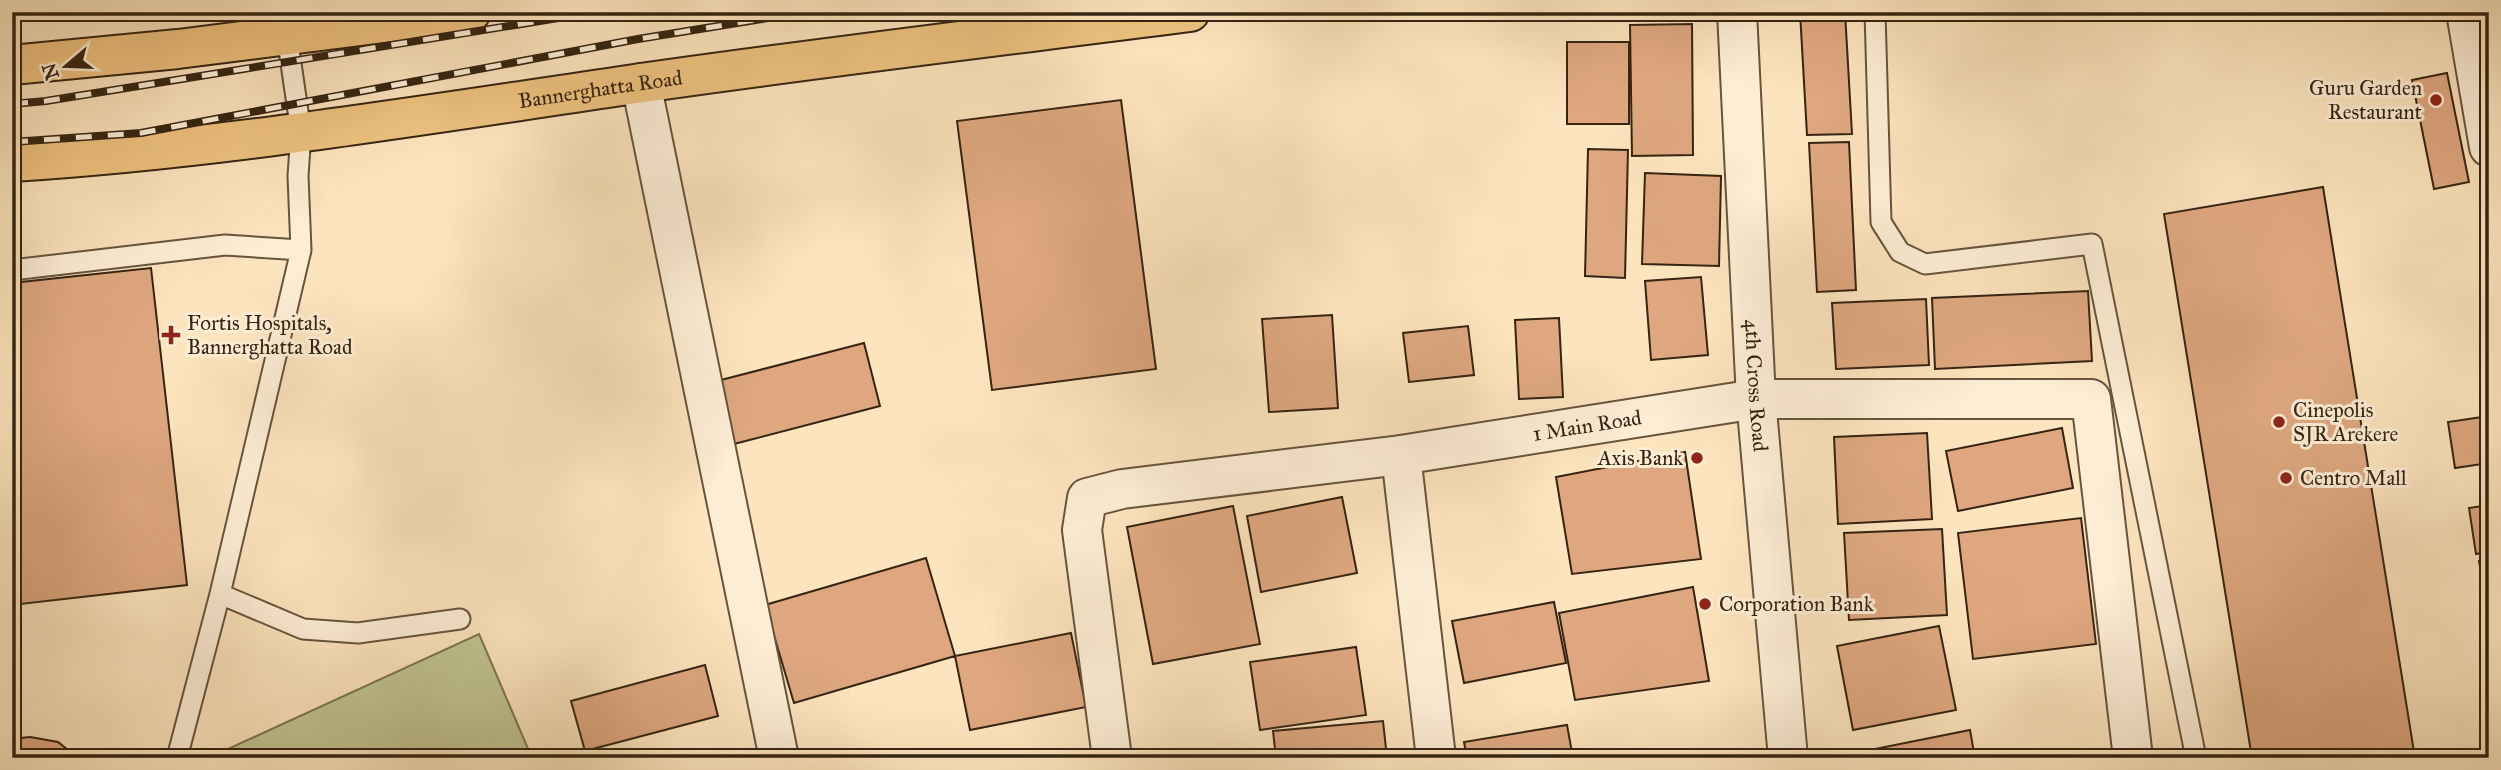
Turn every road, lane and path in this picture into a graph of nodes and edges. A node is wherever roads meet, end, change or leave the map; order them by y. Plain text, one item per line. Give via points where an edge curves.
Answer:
1 (471, 12) edge
2 (1189, 12) edge
3 (1737, 12) edge
4 (1875, 12) edge
5 (2466, 12) edge
6 (286, 36) junction
7 (12, 65) edge
8 (641, 83) junction
9 (301, 132) junction
10 (2489, 147) edge
11 (12, 162) edge
12 (301, 250) junction
13 (12, 270) edge
14 (1756, 399) junction
15 (1401, 455) junction
16 (220, 594) junction
17 (460, 619) dead end
18 (177, 758) edge
19 (779, 758) edge
20 (1112, 758) edge
21 (1436, 758) edge
22 (1788, 758) edge
23 (2133, 758) edge
24 (2196, 758) edge

1 - 6 main road
2 - 8 main road, Bannerghatta Road
3 - 14 street, 4th Cross Road
4 - 24 lane via 1881,222 1900,252 1925,264 2092,244
5 - 10 street
6 - 7 main road
6 - 9 lane
8 - 9 main road, Bannerghatta Road
8 - 19 street
9 - 11 main road, Bannerghatta Road
9 - 12 lane
12 - 13 lane via 225,245
12 - 16 lane
14 - 15 street, 1 Main Road
14 - 22 street, 4th Cross Road
14 - 23 street, 1 Main Road via 2091,399
15 - 20 street, 1 Main Road via 1122,489 1087,498 1082,530
15 - 21 street
16 - 17 lane via 303,629 358,633
16 - 18 lane

